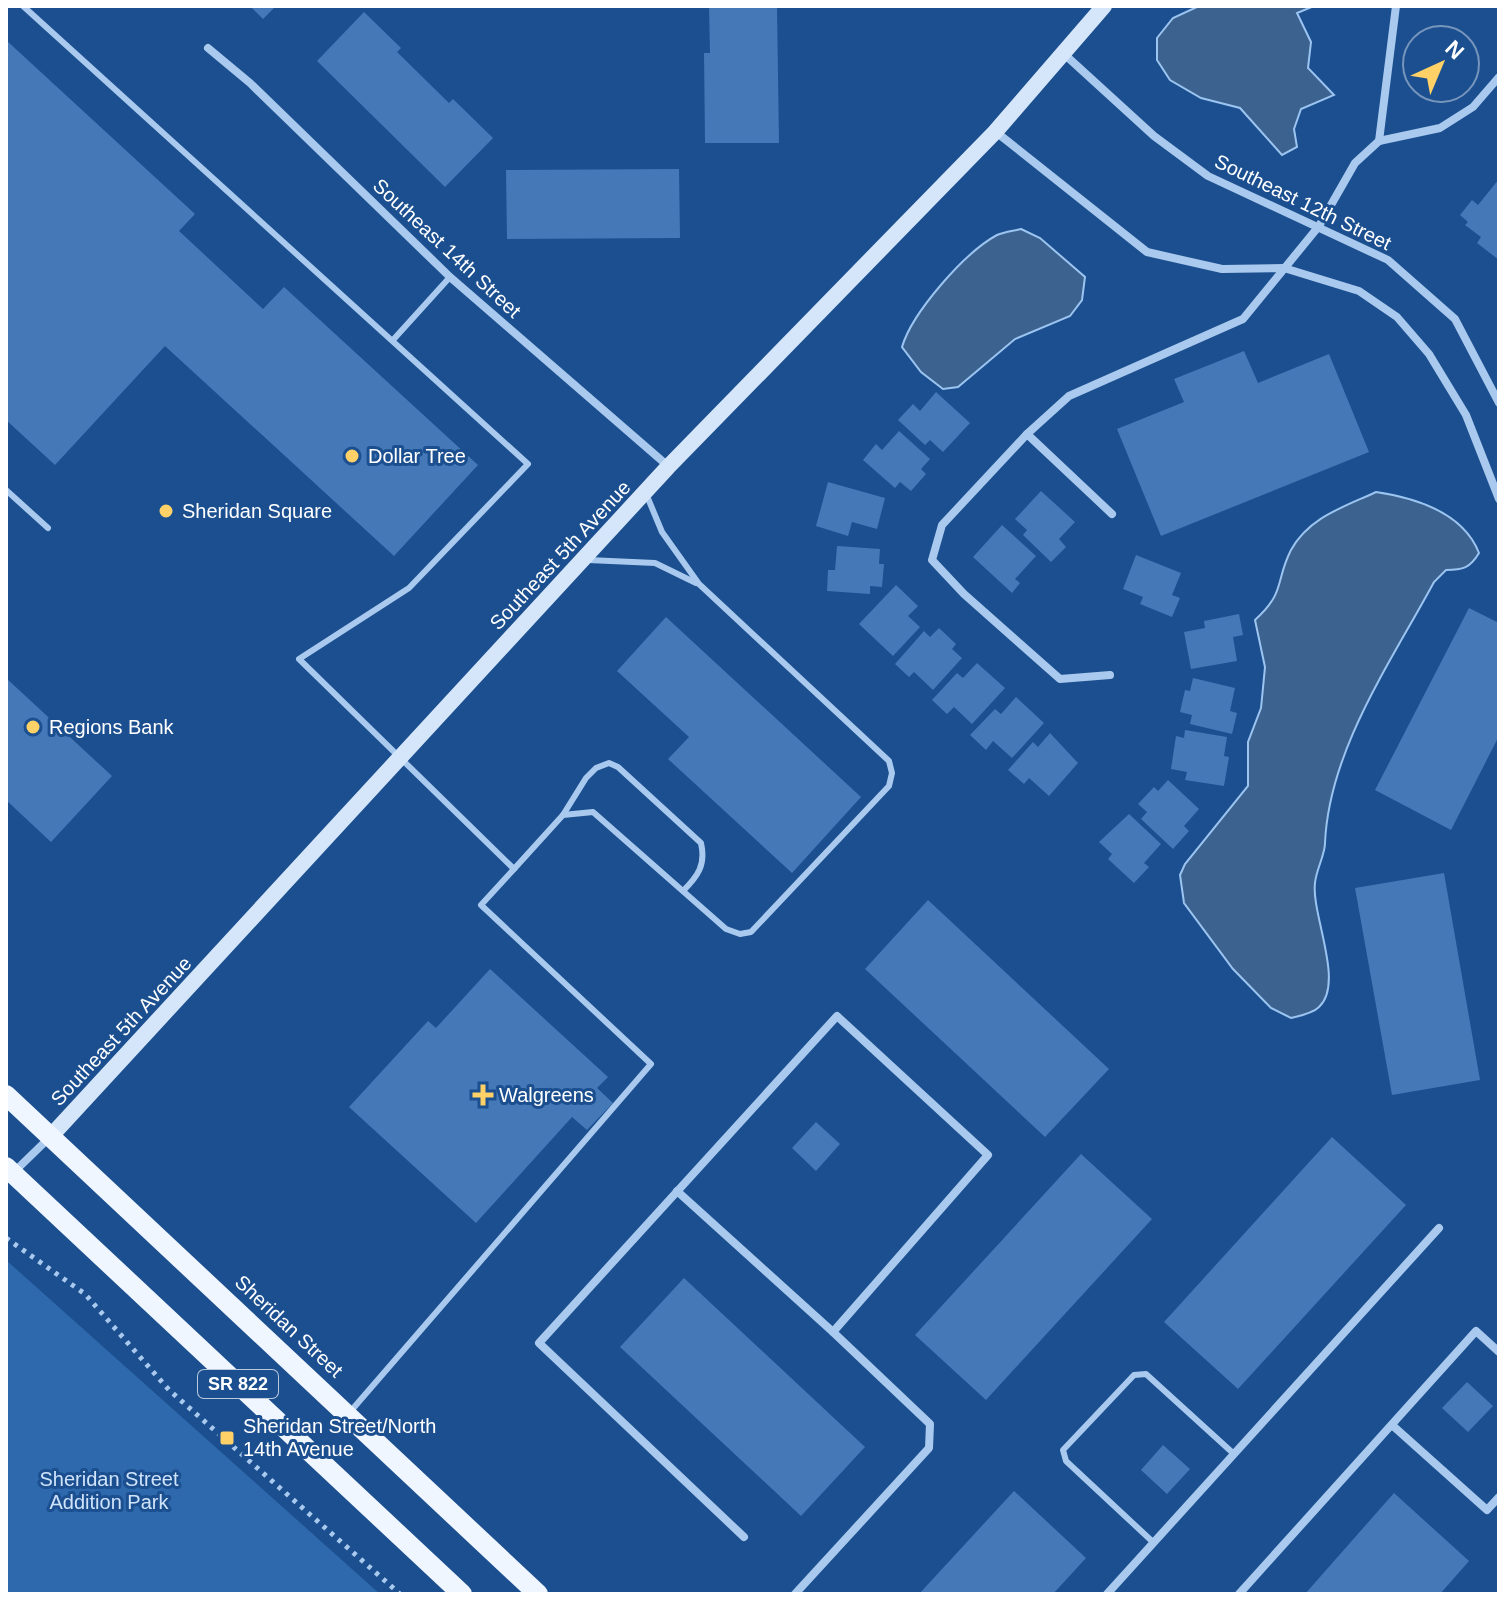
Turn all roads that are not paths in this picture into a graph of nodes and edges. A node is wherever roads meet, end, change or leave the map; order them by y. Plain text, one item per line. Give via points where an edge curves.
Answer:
1 (23, 6) edge
2 (1104, 6) edge
3 (1396, 6) edge
4 (208, 48) dead end
5 (1063, 53) junction
6 (1499, 77) edge
7 (995, 132) junction
8 (1379, 141) junction
9 (1319, 226) junction
10 (1284, 268) junction
11 (450, 277) junction
12 (393, 340) junction
13 (1499, 403) edge
14 (1027, 434) junction
15 (668, 467) junction
16 (6, 490) edge
17 (646, 492) junction
18 (1499, 499) edge
19 (1112, 514) dead end
20 (48, 528) dead end
21 (583, 560) junction
22 (699, 584) junction
23 (1110, 675) dead end
24 (400, 758) junction
25 (563, 815) junction
26 (514, 869) junction
27 (683, 891) junction
28 (6, 1095) edge
29 (51, 1136) junction
30 (8, 1173) edge
31 (677, 1191) junction
32 (1439, 1228) dead end
33 (833, 1332) junction
34 (1499, 1352) edge
35 (348, 1415) junction
36 (1392, 1425) junction
37 (1234, 1454) junction
38 (1499, 1497) edge
39 (744, 1537) dead end
40 (1154, 1543) junction
41 (462, 1594) edge
42 (538, 1594) edge
43 (795, 1594) edge
44 (1107, 1594) edge
45 (1239, 1594) edge

1 - 12 lane
2 - 5 street, Southeast 5th Avenue
3 - 8 street
4 - 11 street, Southeast 14th Street
5 - 7 street, Southeast 5th Avenue
5 - 9 street, Southeast 12th Street via 1154,136 1208,176
6 - 8 street via 1473,107 1440,128
7 - 10 street via 1147,252 1222,269
7 - 15 street, Southeast 5th Avenue
8 - 9 street via 1355,163
9 - 10 street
9 - 13 street, Southeast 12th Street via 1388,260 1455,319
10 - 14 street via 1243,319 1069,396
10 - 18 street via 1359,291 1397,317 1429,354 1466,415
11 - 12 lane
11 - 15 street, Southeast 14th Street
12 - 24 lane via 528,464 409,588 299,659
14 - 19 street
14 - 23 street via 942,525 932,560 1060,679
15 - 17 street, Southeast 5th Avenue
16 - 20 lane
17 - 21 street, Southeast 5th Avenue
17 - 22 lane via 662,532
21 - 22 lane via 655,563
21 - 24 street, Southeast 5th Avenue
22 - 27 lane via 889,761 892,773 889,786 751,932 726,929
24 - 26 lane
24 - 29 street, Southeast 5th Avenue
25 - 26 lane
25 - 27 lane via 593,812
25 - 27 lane via 596,768 609,763 618,767 701,843 699,873
26 - 35 lane via 481,905 651,1064
28 - 29 main road, Sheridan Street / SR 822
29 - 30 street
29 - 35 main road, Sheridan Street / SR 822
30 - 41 main road, SR 822
31 - 33 street
31 - 33 street via 837,1016 988,1155
31 - 39 street via 539,1343
32 - 37 street
33 - 43 street via 930,1424 929,1448
34 - 36 street via 1476,1331
35 - 42 main road, Sheridan Street / SR 822
36 - 38 street via 1487,1510
36 - 45 street
37 - 40 street
37 - 40 lane via 1146,1374 1134,1375 1063,1450 1066,1461
40 - 44 street

